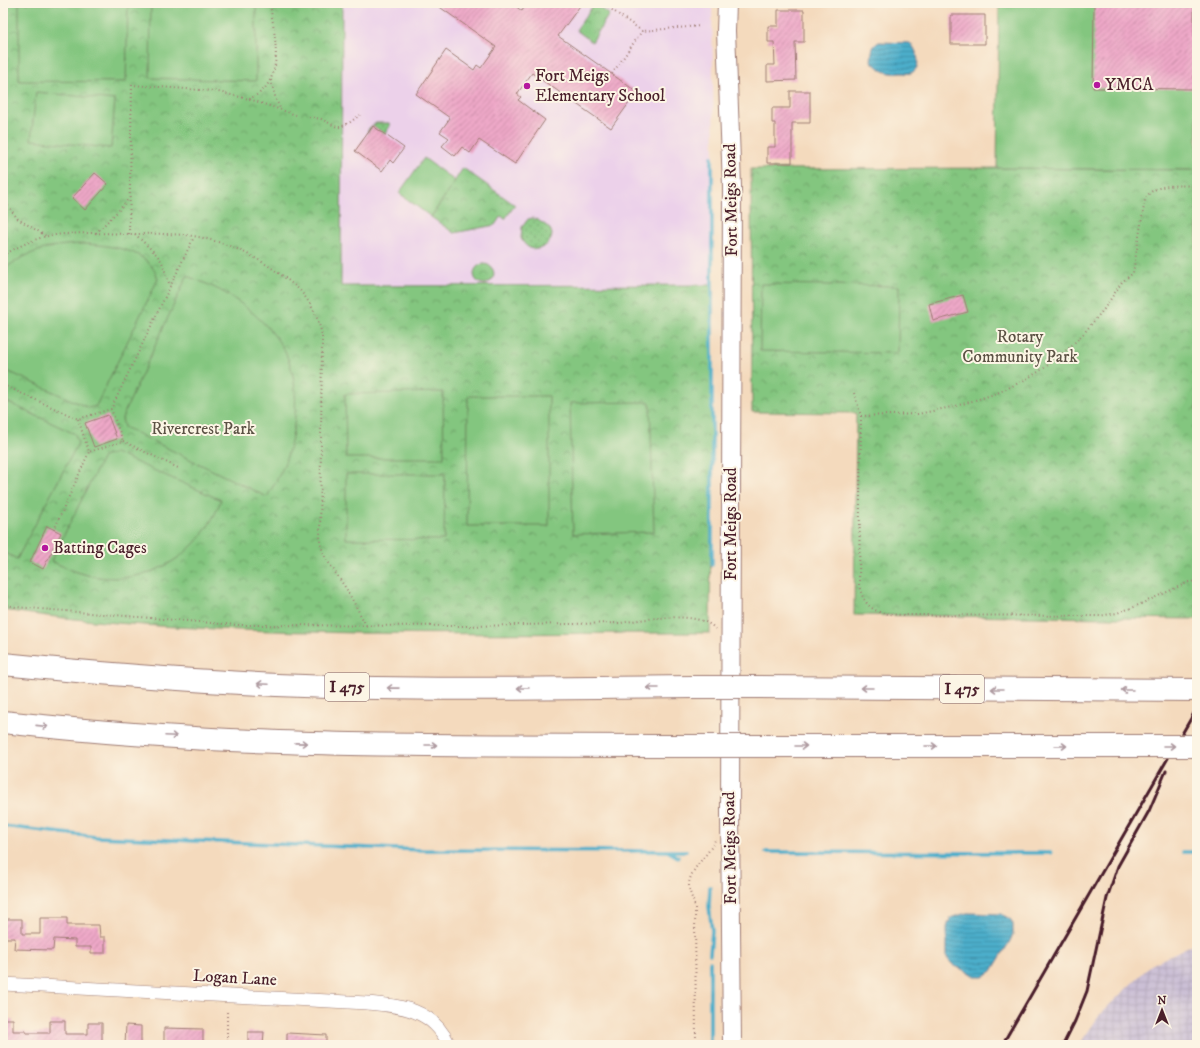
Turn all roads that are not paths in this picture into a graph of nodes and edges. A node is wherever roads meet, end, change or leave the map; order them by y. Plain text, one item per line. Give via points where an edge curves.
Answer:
1 (727, 3) edge
2 (3, 664) edge
3 (1197, 690) edge
4 (3, 722) edge
5 (1197, 746) edge
6 (3, 984) edge
7 (449, 1045) edge
8 (732, 1045) edge

1 - 8 street, Fort Meigs Road via 732,186
3 -> 2 highway, I 475, bridge via 306,686 207,682
4 -> 5 highway, bridge via 153,735 278,742 410,745
6 - 7 street, Logan Lane via 394,1005 427,1017 439,1028

